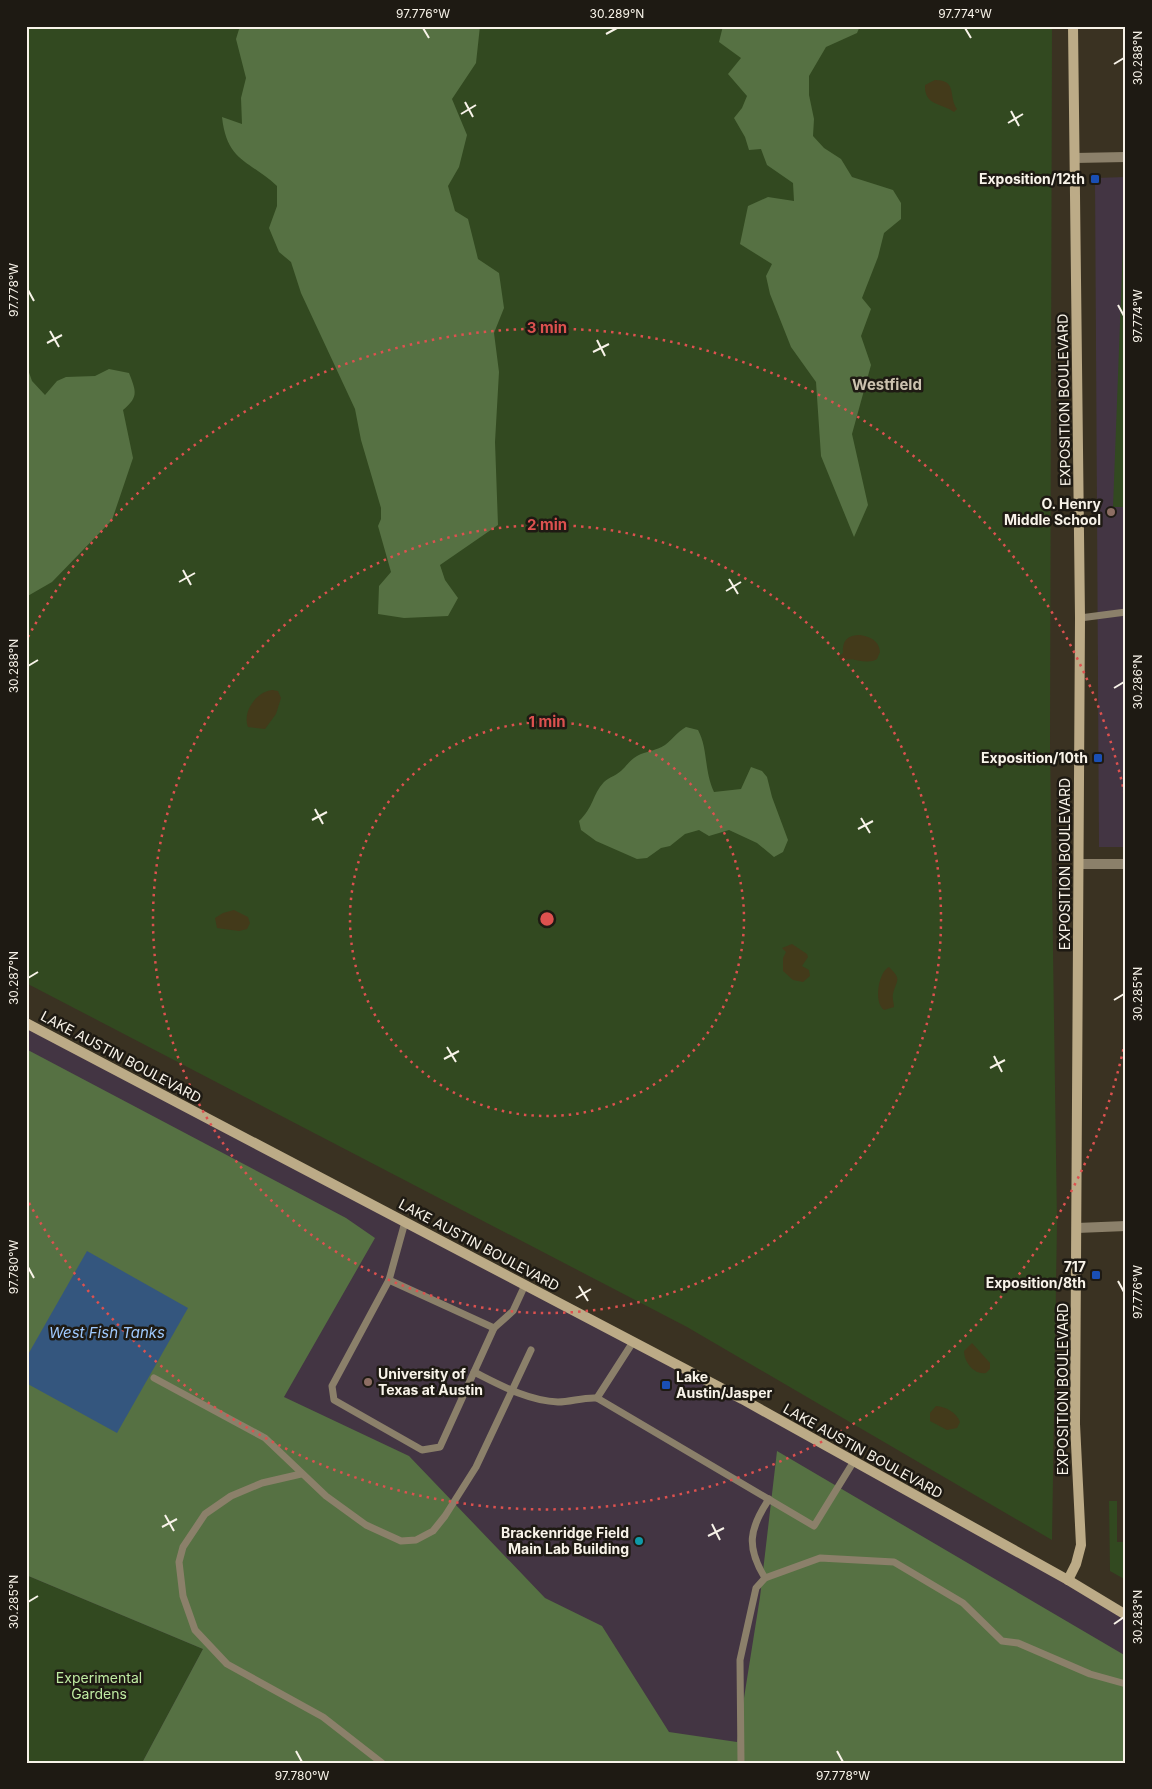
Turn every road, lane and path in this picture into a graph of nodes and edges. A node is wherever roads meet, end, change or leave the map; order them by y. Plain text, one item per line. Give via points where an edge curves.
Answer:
1 (1073, 26) edge
2 (1126, 157) edge
3 (1075, 158) junction
4 (1126, 612) edge
5 (1080, 618) junction
6 (1080, 864) junction
7 (1126, 864) edge
8 (26, 1023) edge
9 (404, 1222) junction
10 (1126, 1226) edge
11 (1077, 1228) junction
12 (389, 1280) junction
13 (525, 1285) junction
14 (494, 1328) junction
15 (633, 1342) junction
16 (531, 1350) dead end
17 (474, 1372) junction
18 (154, 1378) dead end
19 (512, 1390) junction
20 (597, 1398) junction
21 (854, 1461) junction
22 (301, 1474) junction
23 (769, 1499) junction
24 (765, 1578) junction
25 (1068, 1580) junction
26 (1126, 1615) edge
27 (1126, 1684) edge
28 (382, 1763) edge
29 (741, 1763) edge

1 - 3 street, EXPOSITION BOULEVARD
2 - 3 street
3 - 5 street, EXPOSITION BOULEVARD
4 - 5 lane
5 - 6 street, EXPOSITION BOULEVARD
6 - 7 street
6 - 11 street, EXPOSITION BOULEVARD
8 - 9 street, LAKE AUSTIN BOULEVARD
9 - 12 lane
9 - 13 street, LAKE AUSTIN BOULEVARD
10 - 11 street
11 - 25 street, EXPOSITION BOULEVARD via 1075,1424 1081,1545
12 - 14 lane
12 - 17 lane via 332,1386 334,1400 422,1450 440,1447
13 - 14 lane via 513,1311
13 - 15 street, LAKE AUSTIN BOULEVARD
14 - 17 lane
15 - 20 lane
15 - 21 street, LAKE AUSTIN BOULEVARD
16 - 19 lane
17 - 19 lane
18 - 22 lane via 265,1438
19 - 20 lane via 532,1398 559,1402
19 - 22 lane via 476,1467 445,1516 433,1531 416,1540 401,1541 366,1525
20 - 23 lane
21 - 23 lane via 814,1526
21 - 25 street, LAKE AUSTIN BOULEVARD
22 - 28 lane via 262,1483 231,1496 205,1514 183,1547 179,1562 183,1596 195,1630 227,1664 323,1718
23 - 24 lane via 753,1532 753,1559
24 - 27 lane via 820,1558 894,1562 963,1603 1002,1641 1018,1643 1090,1674
24 - 29 lane via 756,1588 740,1660
25 - 26 street, LAKE AUSTIN BOULEVARD

